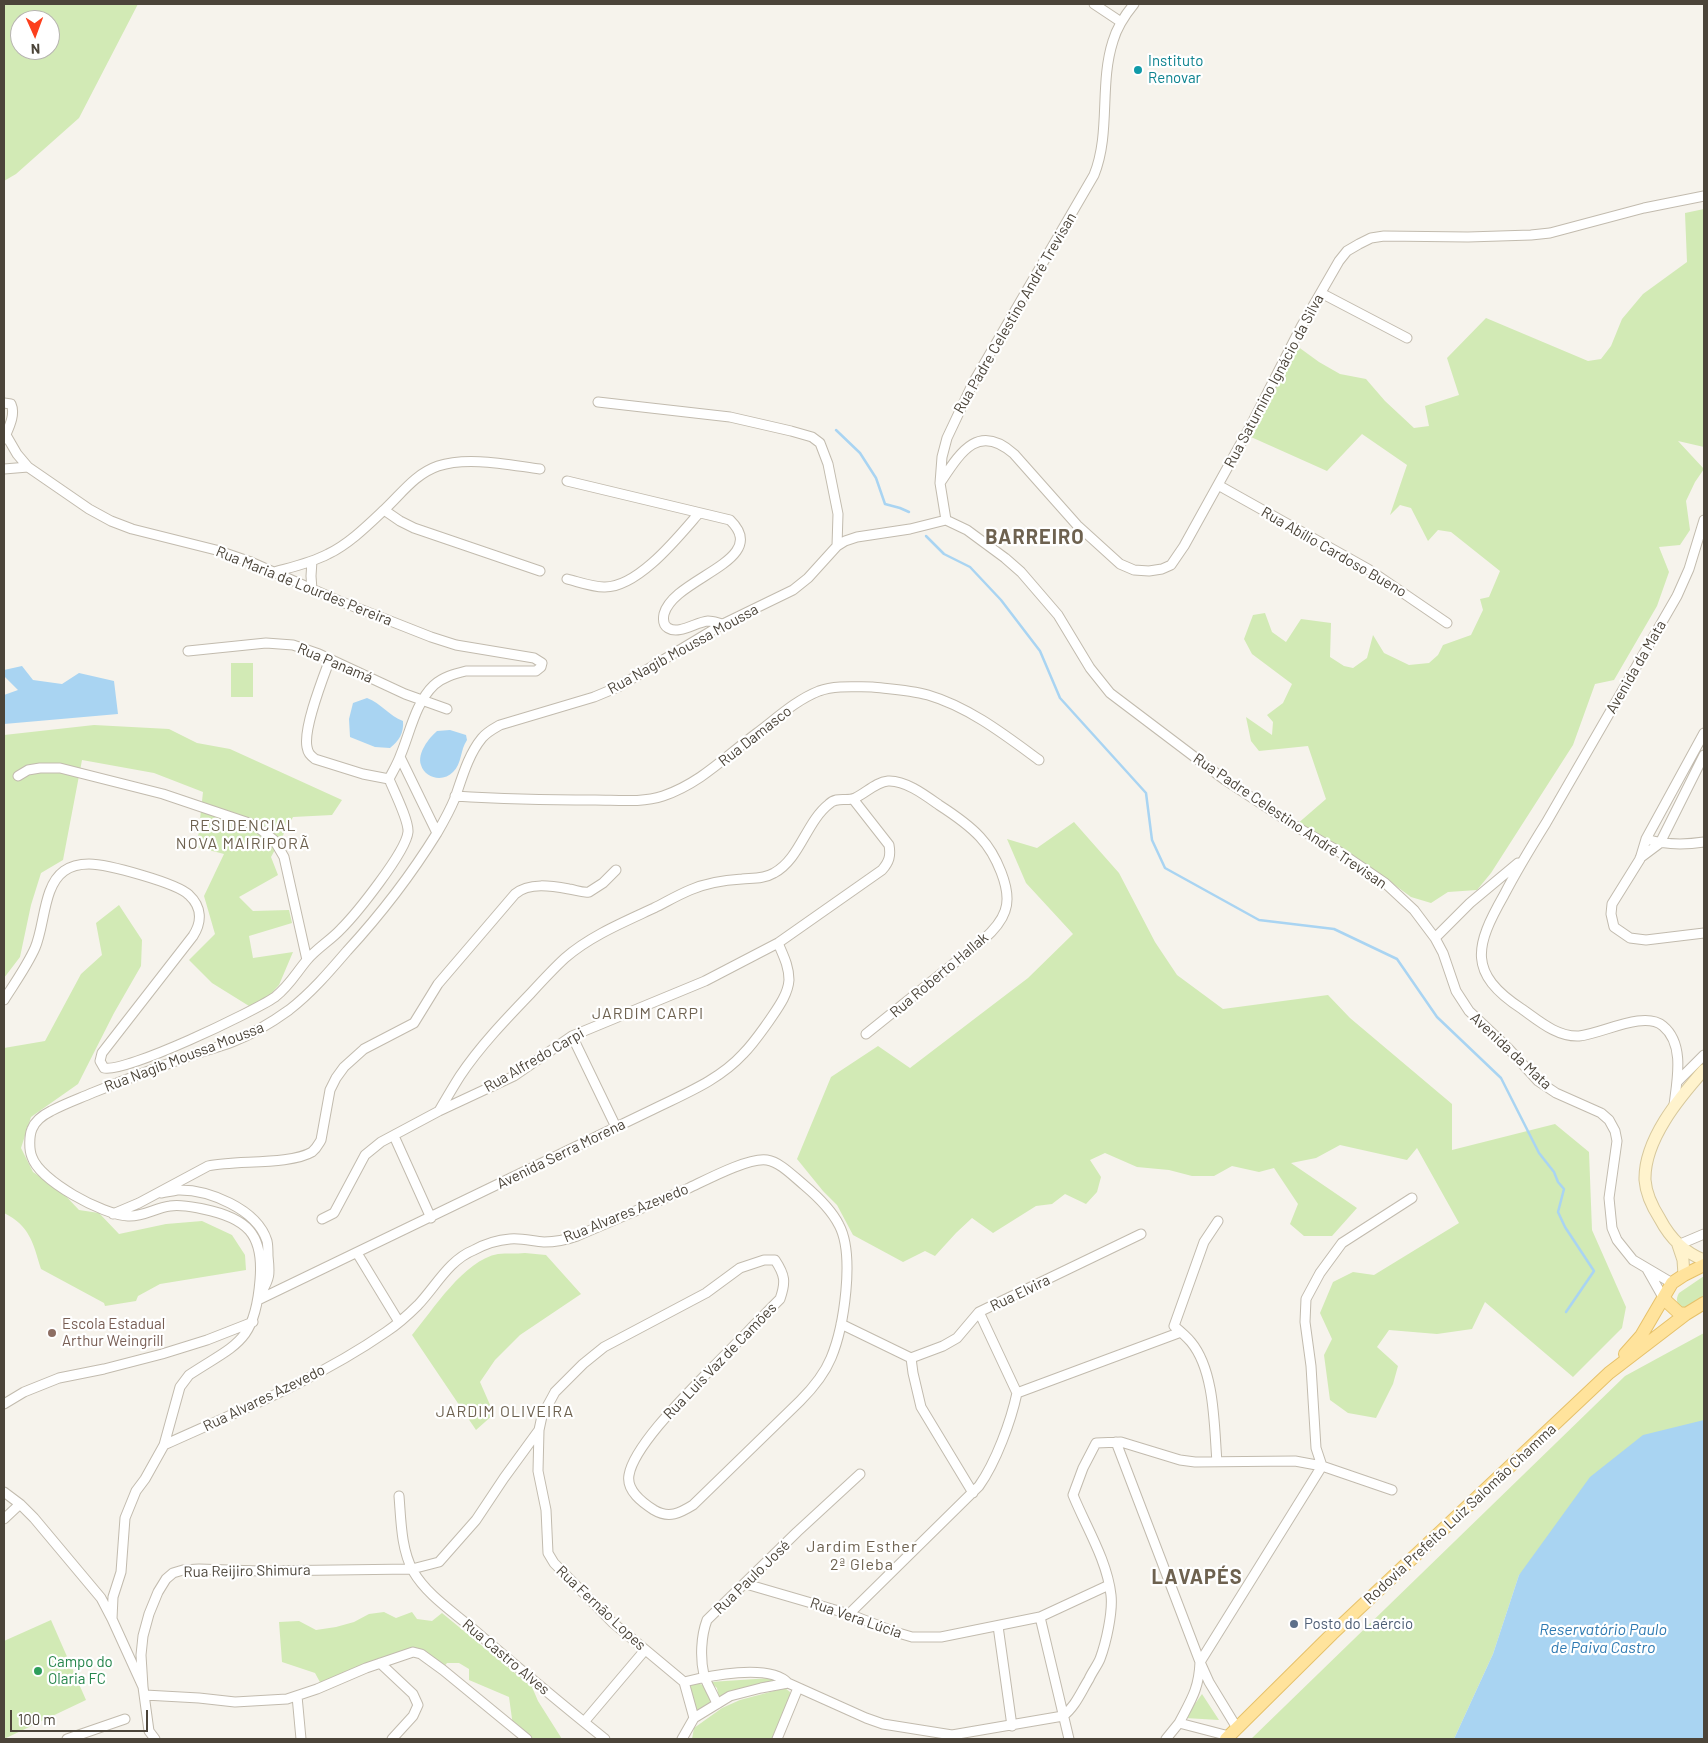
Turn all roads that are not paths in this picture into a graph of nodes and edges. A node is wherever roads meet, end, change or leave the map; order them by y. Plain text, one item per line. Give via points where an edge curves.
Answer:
1 (1094, 4) edge
2 (1134, 4) edge
3 (1121, 22) junction
4 (1704, 196) edge
5 (1321, 293) junction
6 (1407, 338) dead end
7 (598, 402) dead end
8 (4, 403) edge
9 (5, 437) edge
10 (28, 467) junction
11 (4, 469) edge
12 (540, 470) dead end
13 (567, 481) dead end
14 (940, 483) junction
15 (1218, 485) junction
16 (384, 510) junction
17 (700, 513) junction
18 (946, 520) junction
19 (1704, 520) edge
20 (837, 546) junction
21 (312, 562) junction
22 (540, 571) dead end
23 (274, 572) junction
24 (567, 579) dead end
25 (312, 590) junction
26 (1447, 622) dead end
27 (723, 624) junction
28 (188, 651) dead end
29 (330, 659) junction
30 (422, 701) junction
31 (447, 708) dead end
32 (1704, 733) edge
33 (1704, 755) edge
34 (400, 757) junction
35 (1039, 760) dead end
36 (18, 776) dead end
37 (389, 779) junction
38 (455, 796) junction
39 (853, 799) junction
40 (437, 833) junction
41 (1646, 839) junction
42 (1704, 842) edge
43 (1660, 843) junction
44 (1523, 859) junction
45 (1640, 859) junction
46 (616, 870) dead end
47 (1704, 933) edge
48 (1435, 938) junction
49 (778, 943) junction
50 (307, 960) junction
51 (4, 1000) edge
52 (866, 1034) dead end
53 (572, 1036) junction
54 (1704, 1054) edge
55 (1704, 1070) edge
56 (1677, 1082) junction
57 (1674, 1105) junction
58 (439, 1111) junction
59 (616, 1127) junction
60 (394, 1136) junction
61 (154, 1194) junction
62 (1412, 1198) dead end
63 (112, 1214) junction
64 (431, 1218) junction
65 (322, 1220) dead end
66 (1218, 1222) dead end
67 (1141, 1234) dead end
68 (1704, 1234) edge
69 (1678, 1245) junction
70 (357, 1253) junction
71 (1704, 1260) edge
72 (1704, 1265) edge
73 (1646, 1269) junction
74 (1684, 1275) junction
75 (1672, 1283) junction
76 (259, 1299) junction
77 (1664, 1299) junction
78 (1704, 1303) edge
79 (979, 1312) junction
80 (1686, 1314) junction
81 (253, 1322) junction
82 (399, 1322) junction
83 (841, 1324) junction
84 (1181, 1332) junction
85 (911, 1358) junction
86 (1609, 1373) junction
87 (1017, 1393) junction
88 (4, 1404) edge
89 (539, 1430) junction
90 (1116, 1442) junction
91 (164, 1445) junction
92 (1218, 1462) junction
93 (1322, 1466) junction
94 (860, 1474) dead end
95 (1392, 1490) dead end
96 (4, 1492) edge
97 (973, 1493) junction
98 (399, 1496) dead end
99 (20, 1504) junction
100 (4, 1519) edge
101 (412, 1570) junction
102 (746, 1584) junction
103 (1109, 1585) junction
104 (849, 1614) junction
105 (1040, 1617) junction
106 (112, 1619) junction
107 (998, 1626) junction
108 (645, 1650) junction
109 (1200, 1662) junction
110 (380, 1663) junction
111 (704, 1677) junction
112 (684, 1682) junction
113 (788, 1683) junction
114 (798, 1688) junction
115 (144, 1691) junction
116 (296, 1696) junction
117 (717, 1704) junction
118 (1063, 1716) junction
119 (694, 1718) junction
120 (125, 1719) dead end
121 (584, 1722) junction
122 (1179, 1723) junction
123 (1012, 1726) junction
124 (149, 1735) edge
125 (1231, 1735) edge
126 (520, 1737) edge
127 (952, 1737) edge
128 (67, 1739) edge
129 (155, 1739) edge
130 (301, 1739) edge
131 (392, 1739) edge
132 (605, 1739) edge
133 (682, 1739) edge
134 (777, 1739) edge
135 (1069, 1739) edge
136 (1166, 1739) edge

1 - 3 street
2 - 3 street, Rua Padre Celestino André Trevisan
3 - 14 street, Rua Padre Celestino André Trevisan via 1113,40 1107,69 1099,162 973,383 947,438
4 - 5 street, Rua Saturnino Ignácio da Silva via 1550,233 1371,238 1348,251
5 - 6 street
5 - 15 street, Rua Saturnino Ignácio da Silva
7 - 20 street via 730,417 812,437 820,443 828,464 838,514
8 - 9 street via 11,404 13,408
9 - 10 street, Rua Maria de Lourdes Pereira
10 - 11 street
10 - 23 street, Rua Maria de Lourdes Pereira via 111,521 216,550
12 - 16 street via 474,462 440,466 410,482
13 - 17 street
14 - 15 street, Rua Saturnino Ignácio da Silva via 963,452 985,440 995,441 1014,454 1078,525 1120,564 1134,570 1149,571 1171,565
14 - 18 street, Rua Padre Celestino André Trevisan
15 - 26 street, Rua Abílio Cardoso Bueno via 1368,569
16 - 21 street via 342,546
16 - 22 street via 414,528
17 - 24 street via 660,557 626,581 605,588
17 - 27 street via 730,520 740,534 740,542 733,556 674,598 667,606 664,624 678,630 708,621
18 - 20 street, Rua Nagib Moussa Moussa via 857,537
18 - 48 street, Rua Padre Celestino André Trevisan via 967,530 1022,572 1052,608 1110,693 1224,780 1385,883 1414,910
19 - 44 street, Avenida da Mata via 1677,596
20 - 27 street, Rua Nagib Moussa Moussa via 820,567 793,590
21 - 23 street
21 - 25 street
23 - 25 street, Rua Maria de Lourdes Pereira
25 - 30 street, Rua Maria de Lourdes Pereira via 430,637 456,645 534,658 542,663 536,671 466,671 456,674 435,684
27 - 38 street, Rua Nagib Moussa Moussa via 618,687 500,725 488,732 475,748
28 - 29 street, Rua Panamá via 278,643
29 - 30 street, Rua Panamá
29 - 37 street via 312,712 306,740 309,755 363,774
30 - 31 street, Rua Panamá
30 - 34 street
32 - 41 street
33 - 43 street
34 - 37 street
34 - 40 street
35 - 38 street, Rua Damasco via 969,712 928,695 888,688 839,687 803,698 702,777 662,796 644,800
36 - 50 street via 28,770 60,768 163,794 260,828 274,840 284,857
37 - 50 street via 407,823 405,842 368,897 342,928
38 - 40 street, Rua Nagib Moussa Moussa
39 - 49 street, Rua Alfredo Carpi via 889,845 888,863
39 - 52 street, Rua Roberto Hallak via 882,782 908,786 953,814 981,837 1005,882 1007,894 1006,911 998,926
39 - 58 street via 830,802 790,858 775,873 690,890 623,922 566,957 480,1050
40 - 63 street, Rua Nagib Moussa Moussa via 401,887 363,934 299,1003 270,1024 232,1042 74,1100 38,1119 30,1140 32,1157 41,1171 96,1208
41 - 43 street
41 - 45 street
42 - 43 street
43 - 45 street
44 - 48 street, Avenida da Mata
44 - 56 street, Avenida da Mata via 1483,935 1481,951 1488,978 1518,1007 1564,1034 1594,1034 1639,1021 1656,1022 1670,1033 1674,1043
45 - 47 street via 1612,904 1614,927 1630,938 1646,940
46 - 61 street via 589,892 537,886 521,889 515,894 438,984 414,1023 364,1049 344,1067 330,1090 317,1148 310,1153 208,1166
48 - 73 street, Avenida da Mata via 1456,991 1468,1011 1538,1081 1609,1120 1617,1141 1609,1198 1612,1228 1624,1251
49 - 53 street, Rua Alfredo Carpi via 705,980
49 - 59 street, Avenida Serra Morena via 788,970 786,994 744,1053 718,1076
50 - 51 street via 286,986 252,1011 130,1064 104,1068 100,1061 102,1053 198,928 200,912 190,895 179,888 136,874 89,864 74,865 54,882 34,949
53 - 58 street, Rua Alfredo Carpi via 514,1076
53 - 59 street
54 - 56 street
55 - 57 main road
56 - 57 street, Avenida da Mata
57 - 69 main road via 1653,1145 1646,1164 1645,1181 1655,1211
58 - 60 street, Rua Alfredo Carpi
59 - 64 street, Avenida Serra Morena
60 - 64 street
60 - 65 street, Rua Alfredo Carpi via 365,1155 339,1207
61 - 63 street
61 - 76 street via 178,1190 220,1198 258,1223 267,1241 269,1272
62 - 93 street via 1342,1243 1306,1299 1305,1322 1316,1448
63 - 76 street, Rua Nagib Moussa Moussa via 139,1216 174,1205 216,1212 244,1225 259,1246 262,1264
64 - 70 street, Avenida Serra Morena
66 - 84 street via 1204,1242 1174,1326
67 - 79 street, Rua Elvira
68 - 69 street
69 - 71 main road
69 - 74 main road via 1684,1260
70 - 76 street, Avenida Serra Morena
70 - 82 street
72 - 74 main road
73 - 75 street
73 - 77 street
74 - 75 main road
75 - 77 main road, Rodovia Prefeito Luiz Salomão Chamma
76 - 81 street, Rua Nagib Moussa Moussa
77 - 80 main road via 1679,1313
77 - 86 main road, Rodovia Prefeito Luiz Salomão Chamma via 1641,1336
78 - 80 main road, Rodovia Prefeito Luiz Salomão Chamma
79 - 85 street via 957,1338
79 - 87 street, Rua Elvira
80 - 86 main road, Rodovia Prefeito Luiz Salomão Chamma
81 - 88 street via 162,1354 60,1378
81 - 91 street, Rua Nagib Moussa Moussa via 235,1346 184,1380
82 - 83 street, Rua Alvares Azevedo via 457,1260 471,1251 505,1240 553,1242 577,1236 728,1170 766,1159 812,1192 839,1224 846,1252
82 - 91 street, Rua Alvares Azevedo via 283,1391
83 - 85 street
83 - 89 street, Rua Luis Vaz de Camões via 831,1358 813,1388 693,1505 680,1513 665,1515 644,1503 630,1485 632,1467 670,1412 780,1298 784,1287 783,1272 775,1260 740,1268 706,1293 604,1347 555,1392 542,1416
84 - 87 street
84 - 92 street via 1204,1364
85 - 97 street via 921,1407
86 - 125 main road, Rodovia Prefeito Luiz Salomão Chamma via 1359,1608
87 - 97 street via 990,1468
89 - 101 street, Rua Luis Vaz de Camões via 457,1544 439,1562
89 - 108 street, Rua Fernão Lopes via 538,1471 546,1510 548,1553 554,1564
90 - 92 street via 1180,1460
90 - 103 street via 1096,1443 1073,1495
90 - 109 street
91 - 106 street, Rua Nagib Moussa Moussa via 136,1491 125,1518 121,1572 113,1597
92 - 93 street via 1295,1462
93 - 95 street
93 - 109 street
94 - 102 street, Rua Paulo José
96 - 99 street
97 - 104 street
98 - 101 street via 402,1533
99 - 100 street
99 - 106 street via 91,1585
101 - 115 street, Rua Reijiro Shimura via 199,1569 173,1573 158,1592 143,1636
101 - 121 street, Rua Castro Alves via 430,1592
102 - 104 street, Rua Vera Lúcia
102 - 111 street, Rua Paulo José via 708,1620 702,1640
103 - 105 street, Rua Vera Lúcia
103 - 118 street via 1110,1607 1100,1659 1070,1711
104 - 107 street, Rua Vera Lúcia via 919,1638
105 - 107 street, Rua Vera Lúcia
105 - 118 street
106 - 115 street
107 - 123 street
108 - 112 street, Rua Fernão Lopes
108 - 121 street
109 - 122 street via 1199,1681
109 - 125 street
110 - 116 street
110 - 126 street via 413,1652 420,1654
110 - 131 street via 413,1694 418,1705 413,1716
111 - 112 street
111 - 113 street via 761,1673 774,1674
111 - 117 street
112 - 119 street
113 - 114 street
113 - 117 street via 730,1696
114 - 127 street via 883,1724
114 - 134 street
115 - 116 street via 235,1702
115 - 124 street
116 - 130 street
117 - 119 street
118 - 123 street
118 - 135 street
119 - 133 street
120 - 128 street
121 - 132 street, Rua Castro Alves
122 - 125 street
122 - 136 street
123 - 127 street
124 - 129 street

